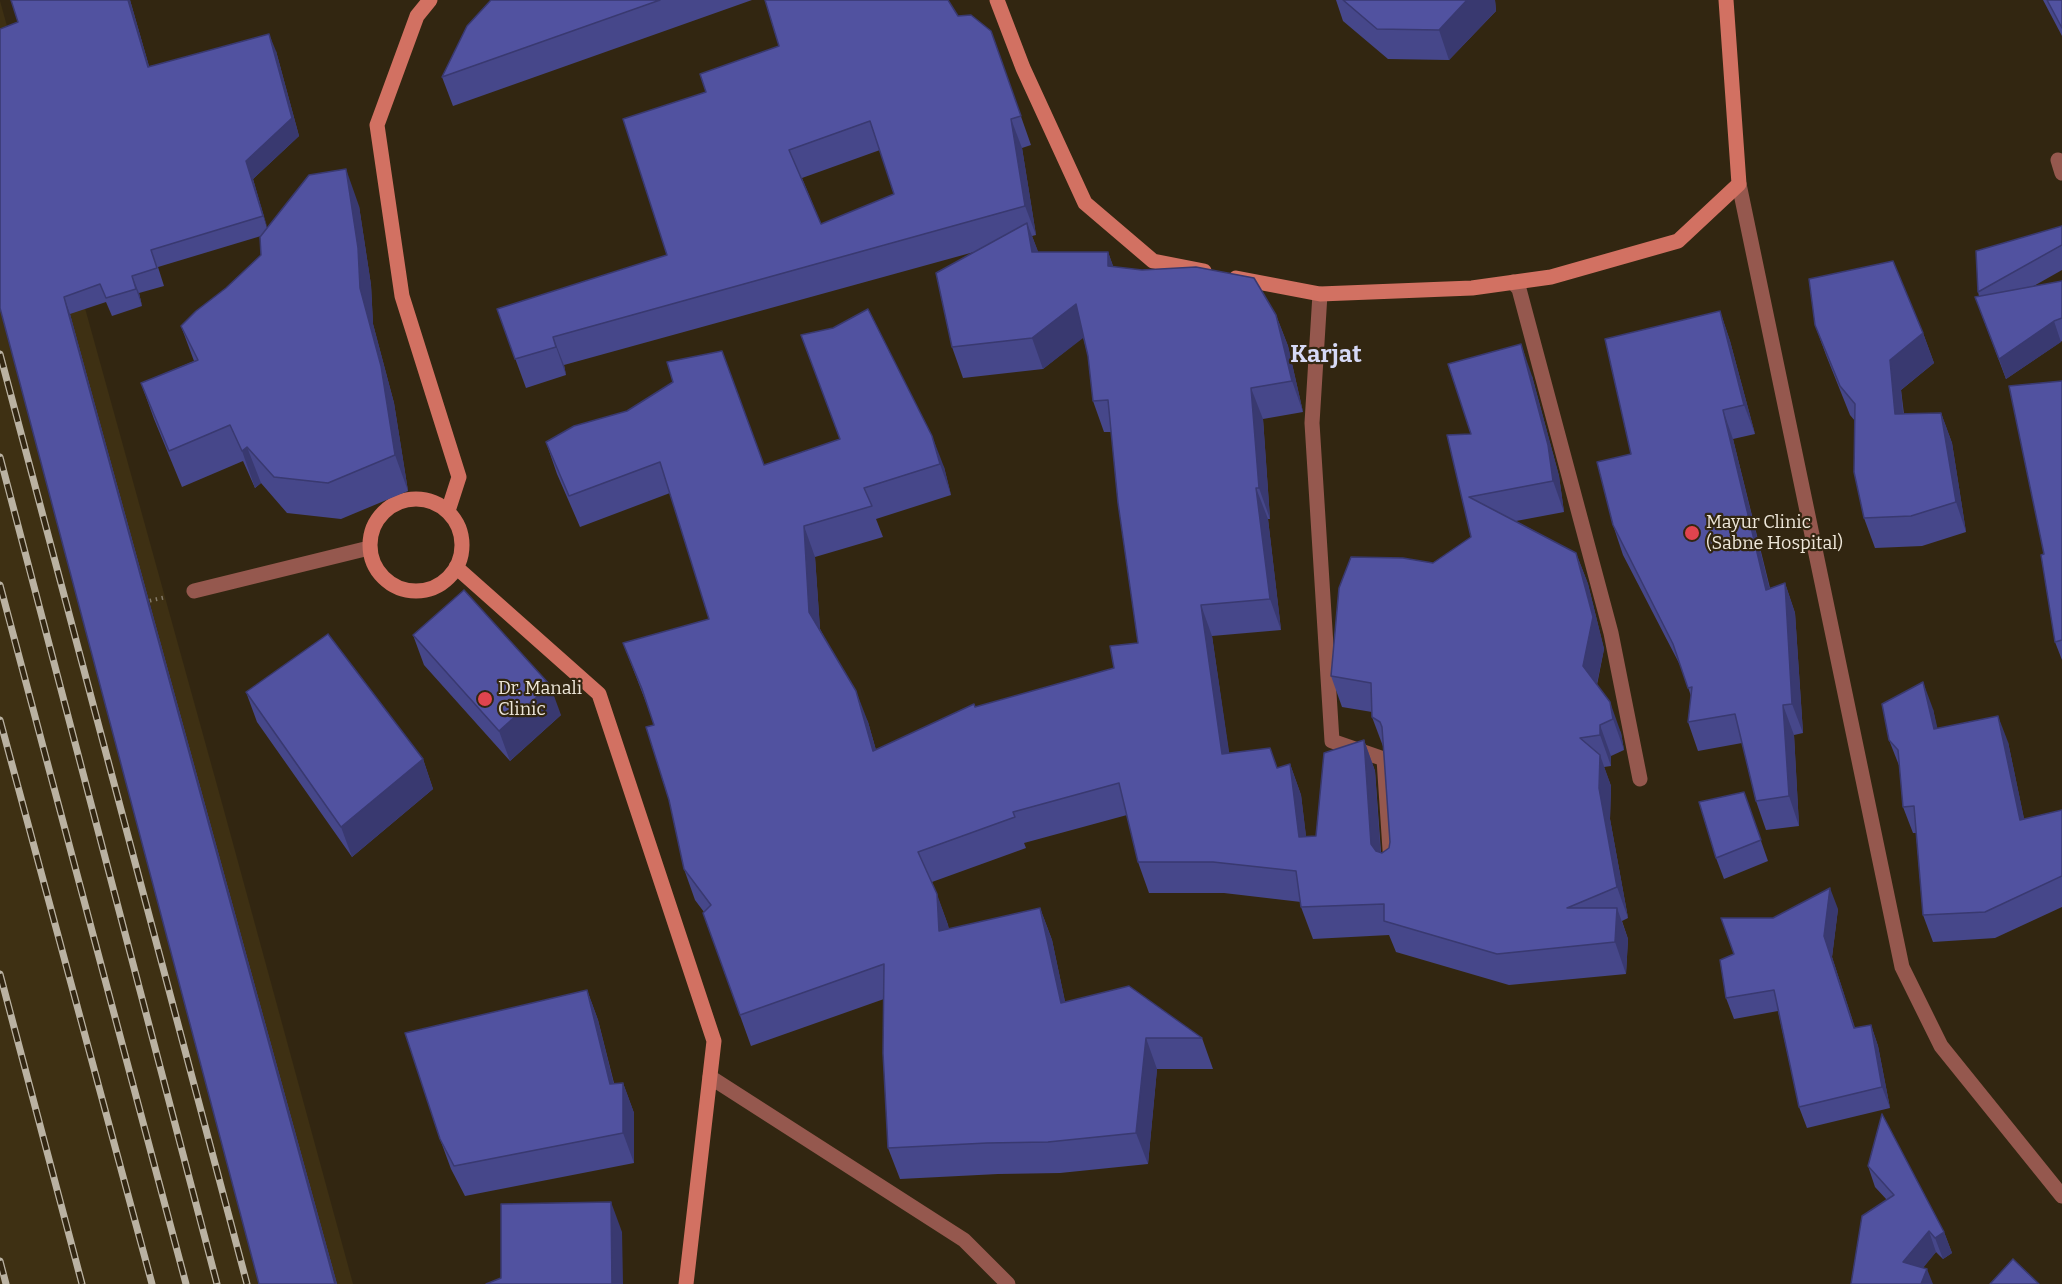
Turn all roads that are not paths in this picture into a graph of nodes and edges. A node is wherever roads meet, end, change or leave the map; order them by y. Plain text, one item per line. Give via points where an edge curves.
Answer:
1 (430, 0) edge
2 (997, 0) edge
3 (1726, 0) edge
4 (1739, 184) junction
5 (1513, 282) junction
6 (1320, 294) junction
7 (448, 511) junction
8 (369, 548) junction
9 (456, 567) junction
10 (194, 591) dead end
11 (1640, 779) dead end
12 (1392, 874) edge
13 (710, 1077) junction
14 (2062, 1196) edge
15 (686, 1284) edge
16 (1008, 1284) edge

1 - 7 street via 417,16 377,125 402,296 459,477
2 - 6 street via 1023,68 1085,203 1153,261
3 - 4 street
4 - 5 street via 1678,241 1551,277
4 - 14 street via 1902,967 1941,1047
5 - 6 street via 1473,288
5 - 11 street via 1519,289 1611,633
6 - 12 street via 1312,423 1332,741 1384,759
7 - 8 street via 419,498 403,500 378,518
7 - 9 street via 462,538
8 - 9 street via 381,576 406,590 435,587
8 - 10 street
9 - 13 street via 599,694 714,1041
13 - 15 street
13 - 16 street via 964,1240

